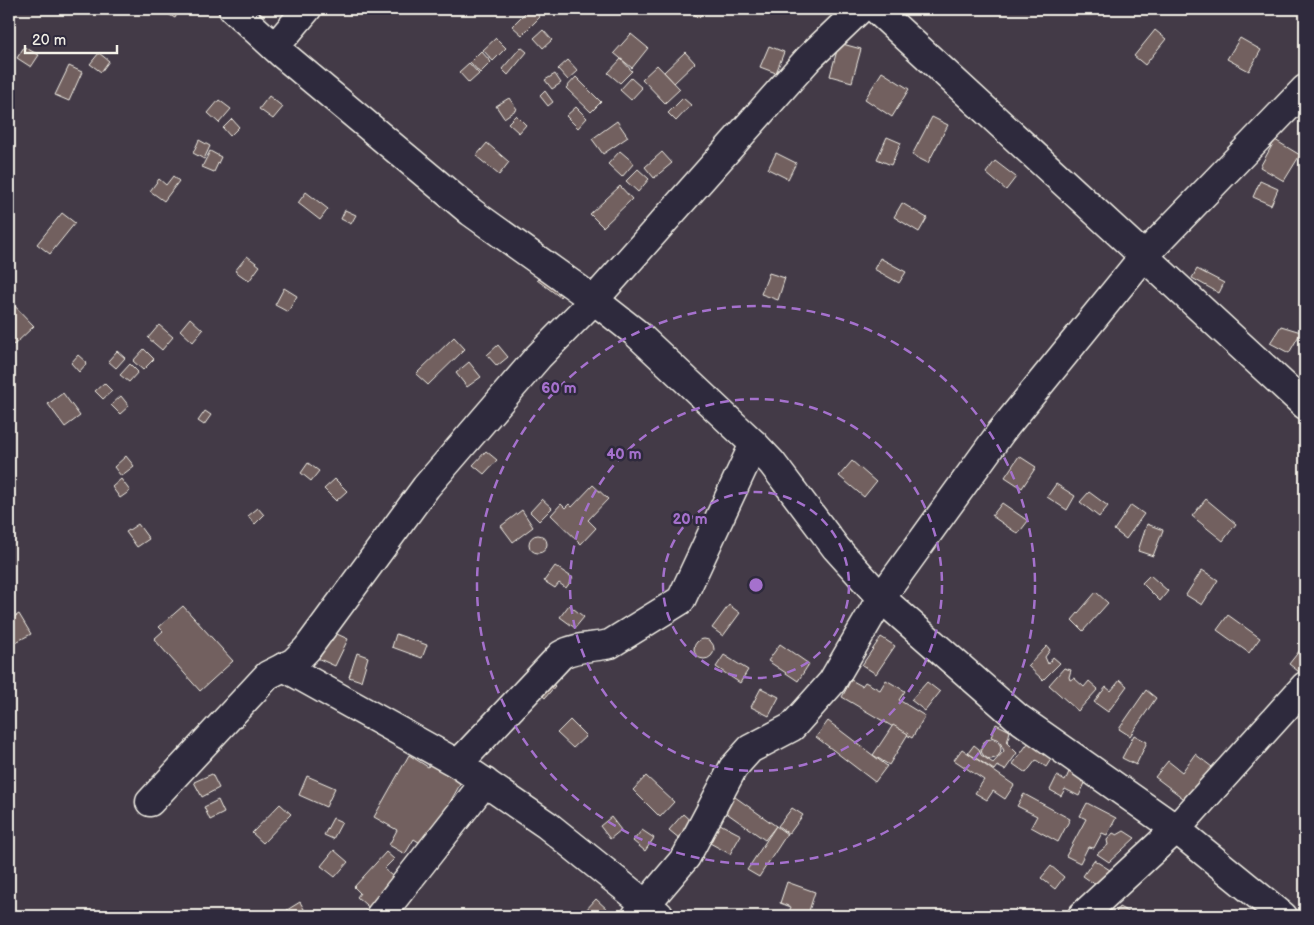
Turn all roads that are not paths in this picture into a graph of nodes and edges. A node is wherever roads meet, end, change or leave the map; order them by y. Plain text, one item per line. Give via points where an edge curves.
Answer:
1 (233, 9) edge
2 (306, 9) edge
3 (860, 9) edge
4 (876, 9) edge
5 (274, 48) junction
6 (1305, 89) edge
7 (1144, 256) junction
8 (594, 300) junction
9 (1305, 405) edge
10 (754, 444) junction
11 (881, 598) junction
12 (284, 667) junction
13 (1305, 686) edge
14 (458, 764) junction
15 (485, 782) junction
16 (150, 802) dead end
17 (1176, 829) junction
18 (647, 912) edge
19 (380, 916) edge
20 (1082, 916) edge
21 (1283, 916) edge

1 - 5 street
2 - 5 street
3 - 8 street via 809,58
4 - 7 street
5 - 8 street via 471,212
6 - 7 street
7 - 9 street
7 - 11 street via 1001,432
8 - 10 street via 636,334
8 - 12 street via 538,357 426,487 307,649
10 - 11 street via 836,548
10 - 14 street via 680,600 610,644 570,650 561,655
11 - 17 street via 1018,718
11 - 18 street via 832,682 808,710 792,726 750,749 733,768 686,857
12 - 14 street
12 - 16 street via 268,675
13 - 17 street
14 - 15 street
15 - 18 street via 547,825
15 - 19 street
17 - 20 street
17 - 21 street

